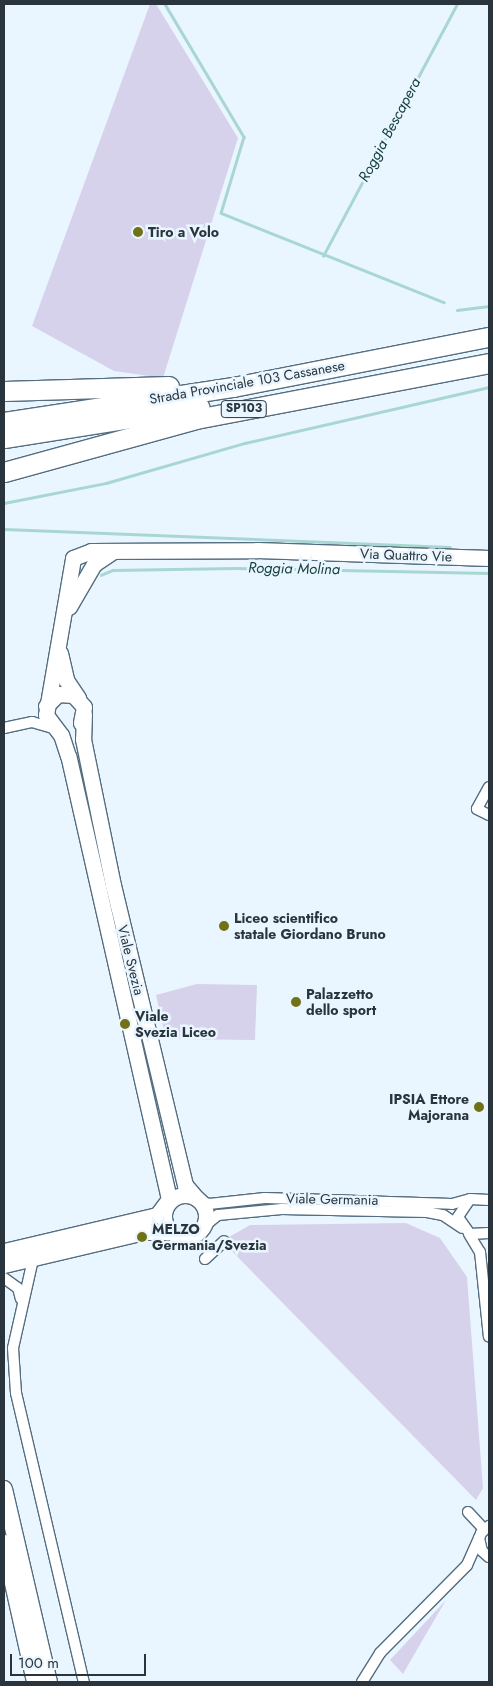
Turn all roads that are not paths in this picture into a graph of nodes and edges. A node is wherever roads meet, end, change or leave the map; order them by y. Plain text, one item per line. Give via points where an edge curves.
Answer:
1 (489, 337) edge
2 (430, 348) junction
3 (489, 353) edge
4 (489, 363) edge
5 (4, 391) edge
6 (4, 422) edge
7 (4, 438) edge
8 (4, 472) edge
9 (114, 551) joint
10 (489, 558) edge
11 (59, 647) junction
12 (79, 699) junction
13 (46, 708) junction
14 (84, 714) junction
15 (4, 728) edge
16 (56, 729) junction
17 (489, 787) edge
18 (489, 815) edge
19 (486, 1198) edge
20 (197, 1199) junction
21 (467, 1200) junction
22 (167, 1206) junction
23 (203, 1227) junction
24 (465, 1231) junction
25 (171, 1232) junction
26 (489, 1233) edge
27 (49, 1241) junction
28 (224, 1241) dead end
29 (7, 1249) edge
30 (62, 1250) junction
31 (33, 1257) junction
32 (205, 1259) dead end
33 (4, 1265) edge
34 (4, 1278) edge
35 (26, 1279) junction
36 (21, 1301) junction
37 (489, 1337) edge
38 (4, 1489) edge
39 (468, 1512) dead end
40 (484, 1531) edge
41 (4, 1543) edge
42 (489, 1558) edge
43 (467, 1565) junction
44 (35, 1682) edge
45 (49, 1682) edge
46 (84, 1682) edge
47 (362, 1682) edge

1 - 2 highway, Strada Provinciale 103 Cassanese / SP103
2 - 5 highway, SP103 via 209,384
2 - 6 highway, Strada Provinciale 103 Cassanese / SP103 via 233,387
3 - 7 highway, Strada Provinciale 103 Cassanese / SP103
4 - 8 highway, SP103 via 196,419
9 - 10 street, Via Quattro Vie via 287,550
9 - 11 street, Viale Svezia via 94,564 66,616
11 - 12 street, Viale Svezia via 66,680
11 - 13 street, Viale Svezia
12 - 13 street via 59,694
12 - 14 street, Viale Svezia
13 - 16 street, Viale Svezia via 48,721
14 - 16 street via 73,730
14 - 20 street, Viale Svezia via 83,739 113,885 185,1185
15 - 16 street via 33,722
16 - 22 street, Viale Svezia via 68,756 132,1022 167,1182
17 - 18 street via 477,808
19 - 21 street, Viale Germania
20 - 21 street, Viale Germania via 210,1204 272,1198 452,1204
20 - 22 street via 180,1196
20 - 23 street via 206,1212
21 - 24 street via 459,1213
22 - 25 street via 164,1218
22 - 27 street via 157,1215
23 - 24 street, Viale Germania via 218,1215 289,1209 427,1212 443,1215
23 - 25 street via 189,1237
24 - 26 street
24 - 37 street via 480,1252
25 - 30 street via 144,1232
27 - 29 street
27 - 31 street
28 - 32 street
30 - 31 street
30 - 35 street via 42,1261
31 - 33 street
31 - 35 street
34 - 36 street via 18,1288
35 - 36 street
36 - 46 street via 13,1352 16,1393
38 - 45 main road
39 - 40 street
40 - 42 street via 482,1552
40 - 43 street
41 - 44 main road
42 - 43 street
43 - 47 street via 380,1652

